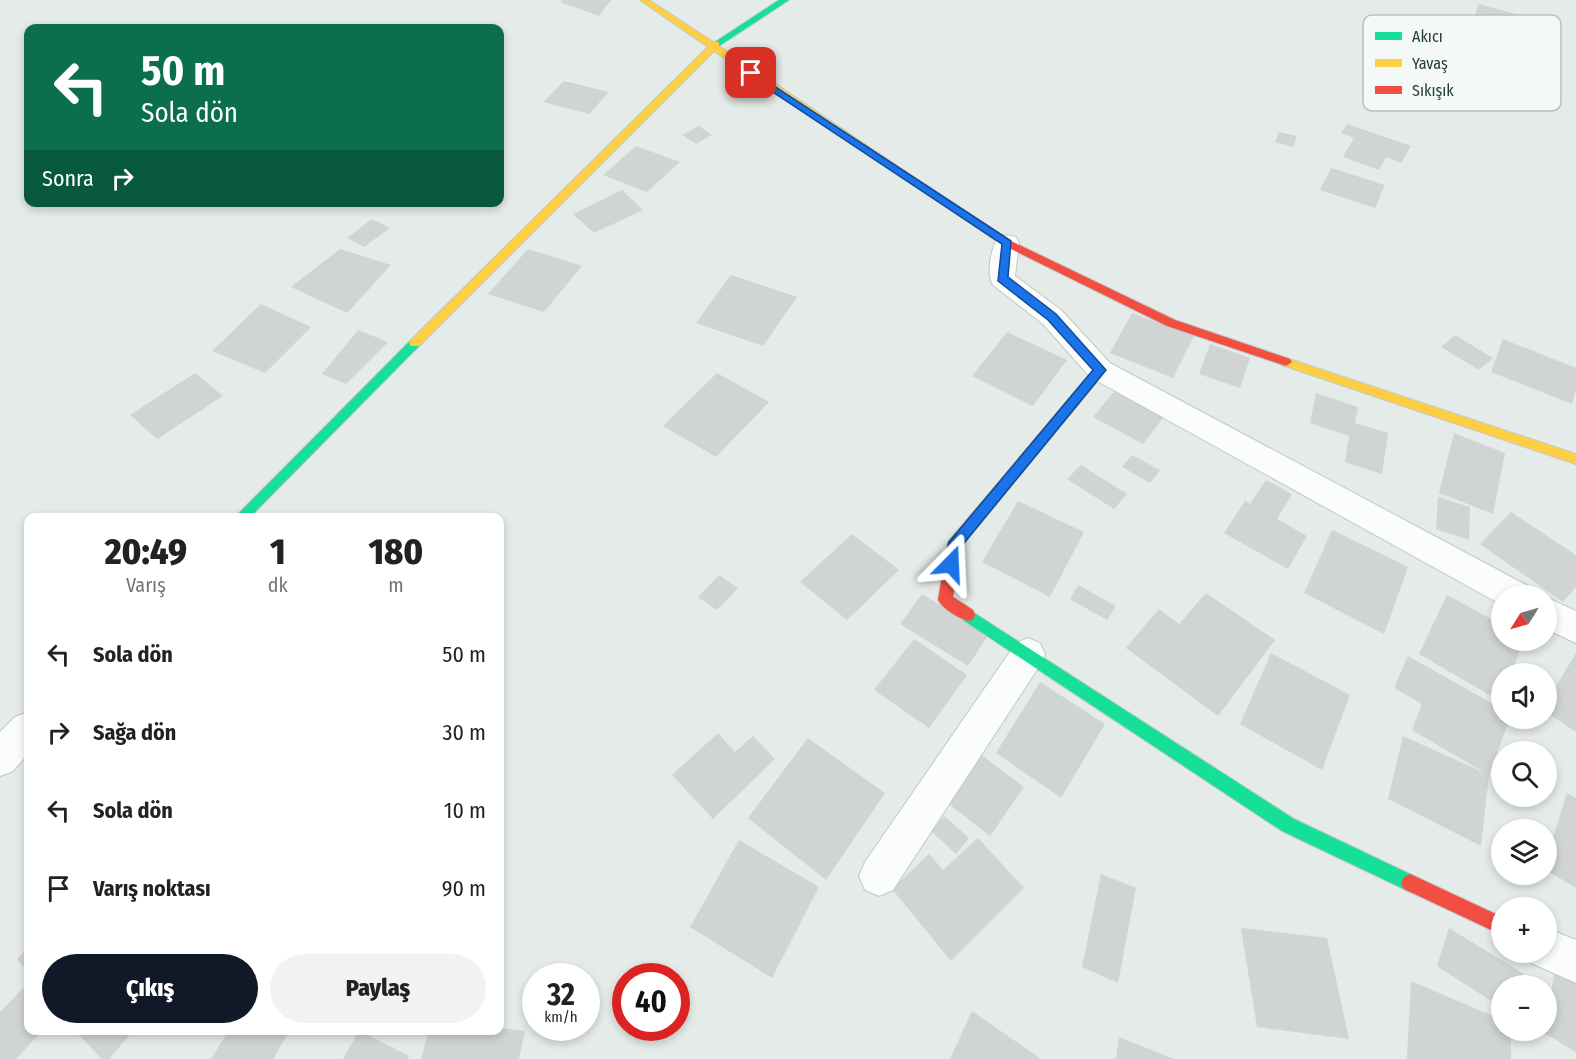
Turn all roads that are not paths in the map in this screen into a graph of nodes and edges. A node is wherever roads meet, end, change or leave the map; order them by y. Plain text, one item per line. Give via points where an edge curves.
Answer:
1 (644, 0) edge
2 (785, 0) edge
3 (711, 47) junction
4 (1007, 243) junction
5 (1100, 370) junction
6 (1576, 459) edge
7 (245, 513) edge
8 (1496, 585) edge
9 (1557, 618) edge
10 (1576, 628) edge
11 (1028, 654) junction
12 (24, 733) edge
13 (0, 758) edge
14 (879, 876) dead end
15 (1491, 921) edge
16 (1557, 953) edge
17 (1576, 962) edge

1 - 3 street
2 - 3 street
3 - 4 street
3 - 7 street
4 - 5 street via 1002,279 1052,317
4 - 6 street via 1171,323
5 - 8 street
5 - 11 street via 953,546 945,600
9 - 10 street
11 - 14 street
11 - 15 street via 1288,825
12 - 13 street
16 - 17 street

